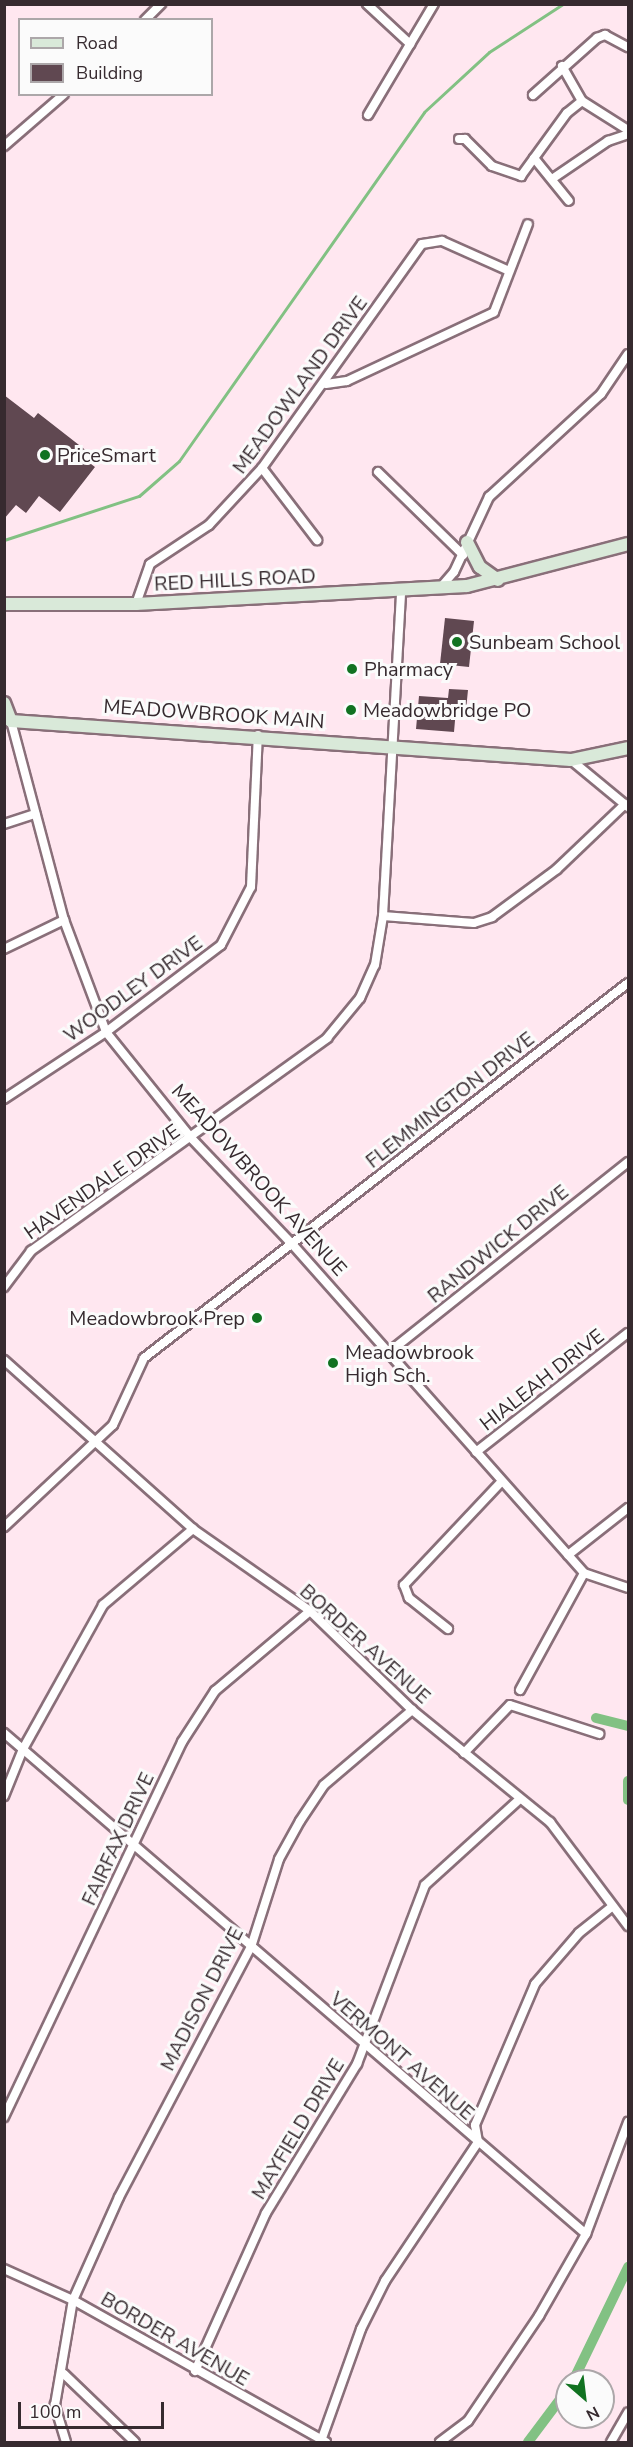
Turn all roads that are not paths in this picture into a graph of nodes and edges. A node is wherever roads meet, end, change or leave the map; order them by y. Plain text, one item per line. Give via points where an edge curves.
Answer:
1 (161, 4) edge
2 (367, 4) edge
3 (434, 4) edge
4 (147, 18) edge
5 (410, 44) junction
6 (628, 47) edge
7 (562, 66) junction
8 (533, 95) dead end
9 (62, 96) edge
10 (582, 101) junction
11 (368, 115) dead end
12 (628, 132) edge
13 (459, 139) dead end
14 (4, 146) edge
15 (534, 158) junction
16 (552, 178) junction
17 (569, 201) dead end
18 (528, 224) dead end
19 (509, 272) junction
20 (628, 354) edge
21 (326, 384) junction
22 (262, 468) junction
23 (378, 472) dead end
24 (317, 540) dead end
25 (467, 542) junction
26 (628, 544) edge
27 (462, 555) junction
28 (498, 580) junction
29 (440, 588) junction
30 (401, 592) junction
31 (4, 604) edge
32 (136, 604) junction
33 (4, 703) edge
34 (11, 721) junction
35 (258, 735) junction
36 (393, 745) junction
37 (628, 748) edge
38 (571, 760) junction
39 (627, 805) edge
40 (35, 814) junction
41 (4, 824) edge
42 (383, 916) junction
43 (64, 920) junction
44 (4, 949) edge
45 (628, 983) edge
46 (106, 1032) junction
47 (4, 1099) edge
48 (192, 1139) junction
49 (628, 1161) edge
50 (293, 1245) junction
51 (4, 1287) edge
52 (628, 1333) edge
53 (388, 1353) junction
54 (4, 1360) edge
55 (96, 1445) junction
56 (476, 1452) junction
57 (501, 1484) junction
58 (628, 1508) edge
59 (4, 1527) edge
60 (193, 1529) junction
61 (568, 1555) junction
62 (584, 1573) junction
63 (628, 1588) edge
64 (310, 1611) junction
65 (448, 1629) dead end
66 (520, 1690) dead end
67 (412, 1710) junction
68 (4, 1733) edge
69 (599, 1734) dead end
70 (23, 1749) junction
71 (464, 1753) junction
72 (4, 1796) edge
73 (520, 1799) junction
74 (134, 1845) junction
75 (613, 1906) junction
76 (628, 1926) edge
77 (251, 1947) junction
78 (362, 2043) junction
79 (4, 2117) edge
80 (628, 2122) edge
81 (478, 2142) junction
82 (586, 2234) junction
83 (4, 2269) edge
84 (74, 2300) junction
85 (195, 2371) junction
86 (64, 2374) junction
87 (628, 2412) edge
88 (66, 2442) edge
89 (135, 2442) edge
90 (324, 2442) edge
91 (440, 2442) edge
92 (611, 2442) edge

1 - 4 street
2 - 5 street
3 - 5 street
5 - 11 street
6 - 7 street via 605,35
7 - 8 street
7 - 10 street
9 - 14 street
10 - 12 street
10 - 15 street
12 - 16 street
13 - 15 street via 465,139 479,156 504,173 521,176
15 - 16 street
16 - 17 street
18 - 19 street
19 - 21 street via 500,301 485,318 347,381
19 - 21 street, MEADOWLAND DRIVE via 442,241 422,244
20 - 25 street via 601,394 489,497
21 - 22 street, MEADOWLAND DRIVE
22 - 24 street
22 - 32 street, MEADOWLAND DRIVE via 209,525 150,564
23 - 27 street
25 - 27 street
25 - 28 main road via 480,567
26 - 28 main road, RED HILLS ROAD
27 - 29 street
28 - 29 main road, RED HILLS ROAD
29 - 30 main road, RED HILLS ROAD
30 - 32 main road, RED HILLS ROAD
30 - 36 street, HAVENDALE DRIVE
31 - 32 main road, RED HILLS ROAD
33 - 34 main road, MEADOWBROOK AVENUE
34 - 35 main road, MEADOWBROOK MAIN
34 - 40 street, MEADOWBROOK AVENUE
35 - 36 main road, MEADOWBROOK MAIN
35 - 46 street, WOODLEY DRIVE via 251,887 236,919 220,945
36 - 38 main road, MEADOWBROOK MAIN
36 - 42 street, HAVENDALE DRIVE
37 - 38 main road, MEADOWBROOK MAIN
38 - 39 street
39 - 42 street via 557,869 492,917 474,923
40 - 41 street
40 - 43 street, MEADOWBROOK AVENUE
42 - 48 street, HAVENDALE DRIVE via 375,965 340,1026
43 - 44 street
43 - 46 street, MEADOWBROOK AVENUE
45 - 50 street, FLEMMINGTON DRIVE
46 - 47 street, WOODLEY DRIVE
46 - 48 street, MEADOWBROOK AVENUE
48 - 50 street, MEADOWBROOK AVENUE
48 - 51 street, HAVENDALE DRIVE via 31,1251
49 - 53 street, RANDWICK DRIVE
50 - 53 street, MEADOWBROOK AVENUE
50 - 55 street, FLEMMINGTON DRIVE via 144,1358 113,1425
52 - 56 street, HIALEAH DRIVE
53 - 56 street, MEADOWBROOK AVENUE
54 - 55 street, BORDER AVENUE
55 - 59 street, FLEMMINGTON DRIVE
55 - 60 street, BORDER AVENUE
56 - 57 street, MEADOWBROOK AVENUE
57 - 61 street, MEADOWBROOK AVENUE
57 - 65 street via 404,1585 409,1598
58 - 61 street
60 - 64 street, BORDER AVENUE
60 - 70 street via 103,1605
61 - 62 street, MEADOWBROOK AVENUE
62 - 63 street, MEADOWBROOK AVENUE
62 - 66 street
64 - 67 street, BORDER AVENUE
64 - 74 street, FAIRFAX DRIVE via 215,1691 182,1742
67 - 71 street, BORDER AVENUE
67 - 77 street, MADISON DRIVE via 324,1785 279,1859
68 - 70 street, VERMONT AVENUE
69 - 71 street via 510,1706
70 - 72 street
70 - 74 street, VERMONT AVENUE
71 - 73 street, BORDER AVENUE
73 - 75 street, BORDER AVENUE via 550,1822
73 - 78 street, MAYFIELD DRIVE via 425,1885
74 - 77 street, VERMONT AVENUE
74 - 79 street, FAIRFAX DRIVE
75 - 76 street, BORDER AVENUE
75 - 81 street via 579,1933 535,1984 475,2125
77 - 78 street, VERMONT AVENUE
77 - 84 street, MADISON DRIVE via 119,2197
78 - 81 street, VERMONT AVENUE
78 - 85 street, MAYFIELD DRIVE via 357,2064 266,2213
80 - 82 street
81 - 82 street, VERMONT AVENUE
81 - 90 street via 385,2281 361,2329
82 - 91 street via 468,2421
83 - 84 street, BORDER AVENUE
84 - 85 street, BORDER AVENUE
84 - 86 street, MADISON DRIVE
85 - 90 street, BORDER AVENUE
86 - 88 street, MADISON DRIVE via 55,2405
86 - 89 street
87 - 92 street

